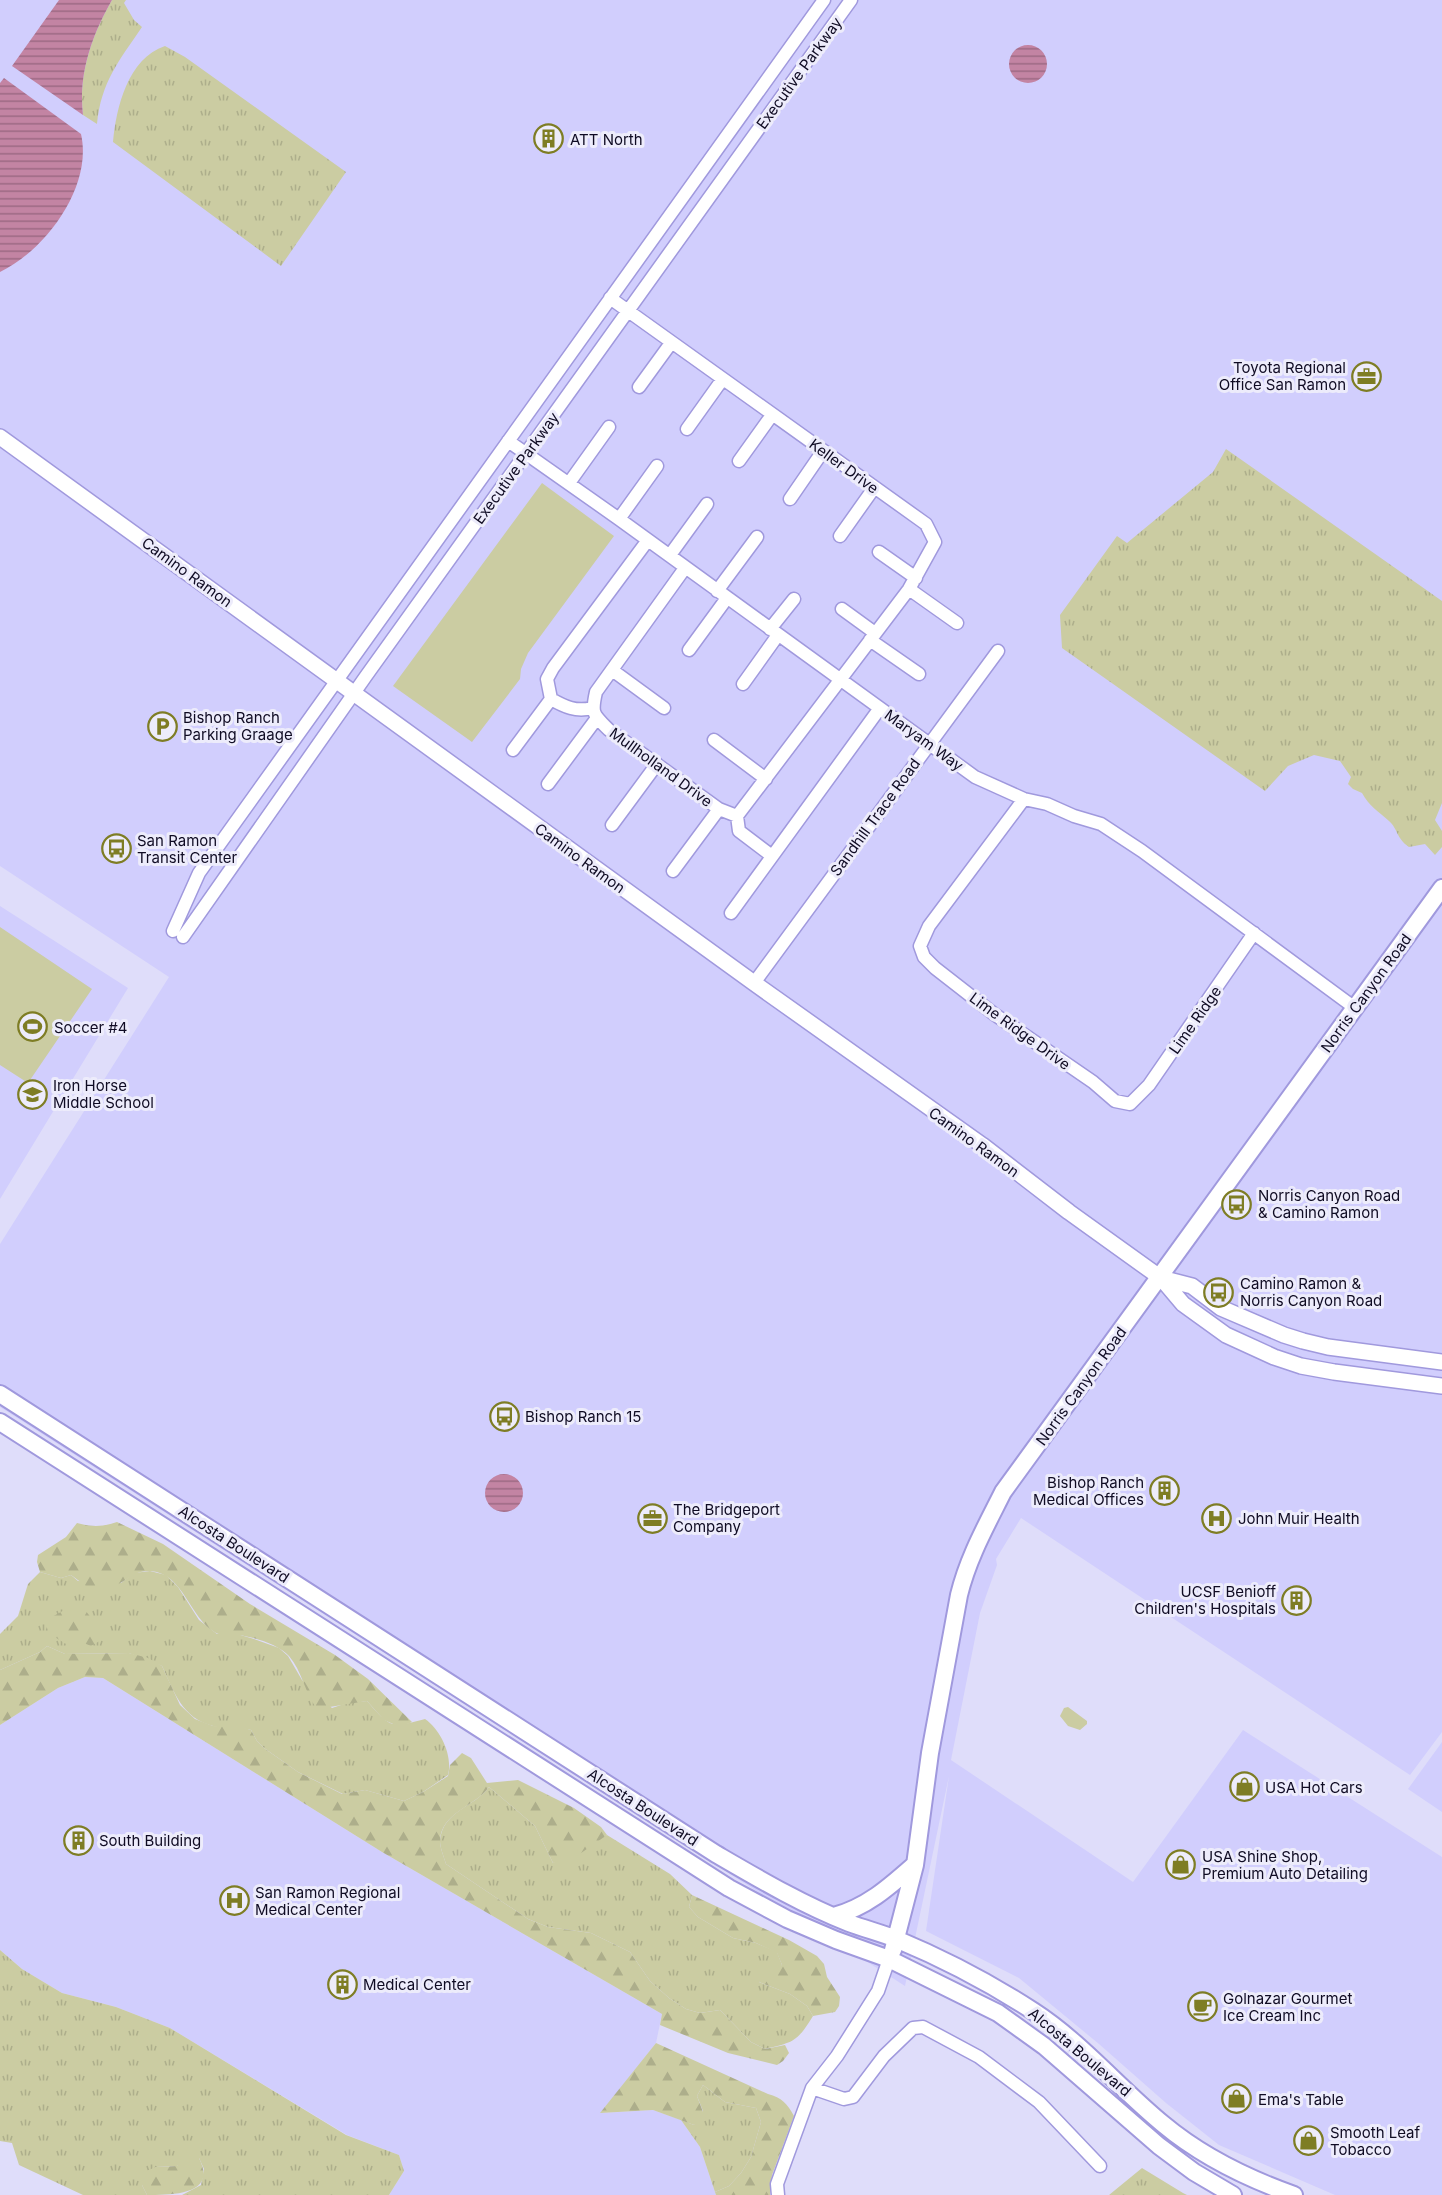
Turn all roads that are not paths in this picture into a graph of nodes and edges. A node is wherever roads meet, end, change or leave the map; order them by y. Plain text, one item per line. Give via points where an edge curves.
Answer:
1 (824, 0) edge
2 (851, 0) edge
3 (610, 298) junction
4 (628, 311) junction
5 (592, 324) junction
6 (610, 337) junction
7 (671, 343) junction
8 (722, 380) junction
9 (639, 387) dead end
10 (772, 415) junction
11 (609, 427) dead end
12 (687, 429) dead end
13 (0, 437) edge
14 (508, 441) junction
15 (823, 451) junction
16 (526, 454) junction
17 (739, 461) dead end
18 (657, 466) dead end
19 (569, 483) junction
20 (874, 488) junction
21 (789, 499) dead end
22 (708, 504) dead end
23 (619, 519) junction
24 (840, 536) dead end
25 (757, 537) dead end
26 (648, 540) junction
27 (879, 552) dead end
28 (670, 555) junction
29 (685, 568) junction
30 (913, 584) junction
31 (722, 594) junction
32 (794, 599) dead end
33 (842, 609) dead end
34 (957, 623) dead end
35 (774, 632) junction
36 (873, 636) junction
37 (689, 650) dead end
38 (998, 651) dead end
39 (612, 670) junction
40 (919, 674) dead end
41 (840, 679) junction
42 (336, 680) junction
43 (743, 684) dead end
44 (354, 693) junction
45 (551, 699) junction
46 (664, 708) dead end
47 (880, 708) junction
48 (594, 713) junction
49 (714, 740) dead end
50 (929, 744) junction
51 (513, 750) dead end
52 (657, 764) junction
53 (766, 779) junction
54 (548, 784) dead end
55 (1024, 799) junction
56 (719, 809) junction
57 (737, 816) junction
58 (612, 825) dead end
59 (772, 856) junction
60 (673, 871) dead end
61 (1442, 888) edge
62 (731, 913) dead end
63 (1254, 933) junction
64 (754, 984) junction
65 (1355, 1008) junction
66 (1130, 1104) joint
67 (1161, 1278) junction
68 (1442, 1362) edge
69 (1442, 1386) edge
70 (0, 1394) edge
71 (0, 1422) edge
72 (915, 1865) junction
73 (834, 1916) junction
74 (897, 1940) junction
75 (890, 1959) junction
76 (812, 2088) junction
77 (1100, 2166) dead end
78 (778, 2195) edge
79 (1233, 2195) edge
80 (1294, 2195) edge

1 - 3 street, Executive Parkway
2 - 4 street, Executive Parkway
3 - 4 street, Keller Drive
3 - 5 street, Executive Parkway
4 - 6 street, Executive Parkway
4 - 7 street, Keller Drive
5 - 6 street
5 - 14 street, Executive Parkway
6 - 16 street, Executive Parkway
7 - 8 street, Keller Drive
7 - 9 street
8 - 10 street, Keller Drive
8 - 12 street
10 - 15 street, Keller Drive
10 - 17 street
11 - 19 street
13 - 42 street, Camino Ramon
14 - 16 street, Maryam Way
14 - 42 street, Executive Parkway
15 - 20 street, Keller Drive
15 - 21 street
16 - 19 street, Maryam Way
16 - 44 street, Executive Parkway
18 - 23 street
19 - 23 street, Maryam Way
20 - 24 street
20 - 30 street, Keller Drive via 926,524 933,534 933,549
22 - 28 street
23 - 26 street, Maryam Way
25 - 31 street
26 - 28 street, Maryam Way
26 - 45 street via 553,668 547,679
27 - 30 street
28 - 29 street, Maryam Way
29 - 31 street, Maryam Way
29 - 39 street
30 - 34 street
30 - 36 street, Keller Drive
31 - 35 street, Maryam Way
31 - 37 street
32 - 35 street
33 - 36 street
35 - 41 street, Maryam Way
35 - 43 street
36 - 40 street
36 - 41 street, Keller Drive
38 - 50 street, Sandhill Trace Road
39 - 46 street
39 - 48 street via 596,692
41 - 47 street, Maryam Way
41 - 53 street
42 - 44 street, Camino Ramon
42 - 44 street, Executive Parkway via 199,873 178,934
44 - 64 street, Camino Ramon
45 - 48 street
45 - 51 street
47 - 50 street, Maryam Way
47 - 59 street
48 - 52 street, Mullholland Drive via 609,730
48 - 54 street
49 - 53 street
50 - 55 street, Maryam Way via 975,777
50 - 64 street, Sandhill Trace Road
52 - 56 street, Mullholland Drive
52 - 58 street
53 - 57 street
55 - 63 street, Maryam Way via 1101,824
55 - 66 street, Lime Ridge Drive via 929,926 920,946 934,968 994,1014 1115,1101
56 - 57 street, Mullholland Drive
56 - 60 street
57 - 59 street via 739,831
59 - 62 street
61 - 65 main road, Norris Canyon Road
63 - 65 street, Maryam Way
63 - 66 street, Lime Ridge via 1149,1085
64 - 67 street, Camino Ramon
65 - 67 main road, Norris Canyon Road
67 - 68 street, Camino Ramon via 1192,1287 1221,1308 1303,1341
67 - 69 street, Camino Ramon via 1183,1304 1226,1335 1274,1357 1334,1372
67 - 72 main road, Norris Canyon Road via 1003,1492 964,1574 930,1753
70 - 73 main road, Alcosta Boulevard via 716,1854 778,1890
71 - 75 main road, Alcosta Boulevard via 729,1888 836,1940
72 - 73 main road via 875,1898
72 - 74 main road, Norris Canyon Road
73 - 74 main road, Alcosta Boulevard
74 - 75 main road, Norris Canyon Road
74 - 80 main road, Alcosta Boulevard via 979,1978 1035,2012 1164,2125 1206,2153
75 - 76 street via 878,1991
75 - 79 main road, Alcosta Boulevard via 998,2013 1044,2046 1159,2146
76 - 77 street via 844,2099 853,2097 884,2056 913,2028 923,2026 979,2057 1039,2102
76 - 78 street via 777,2184

